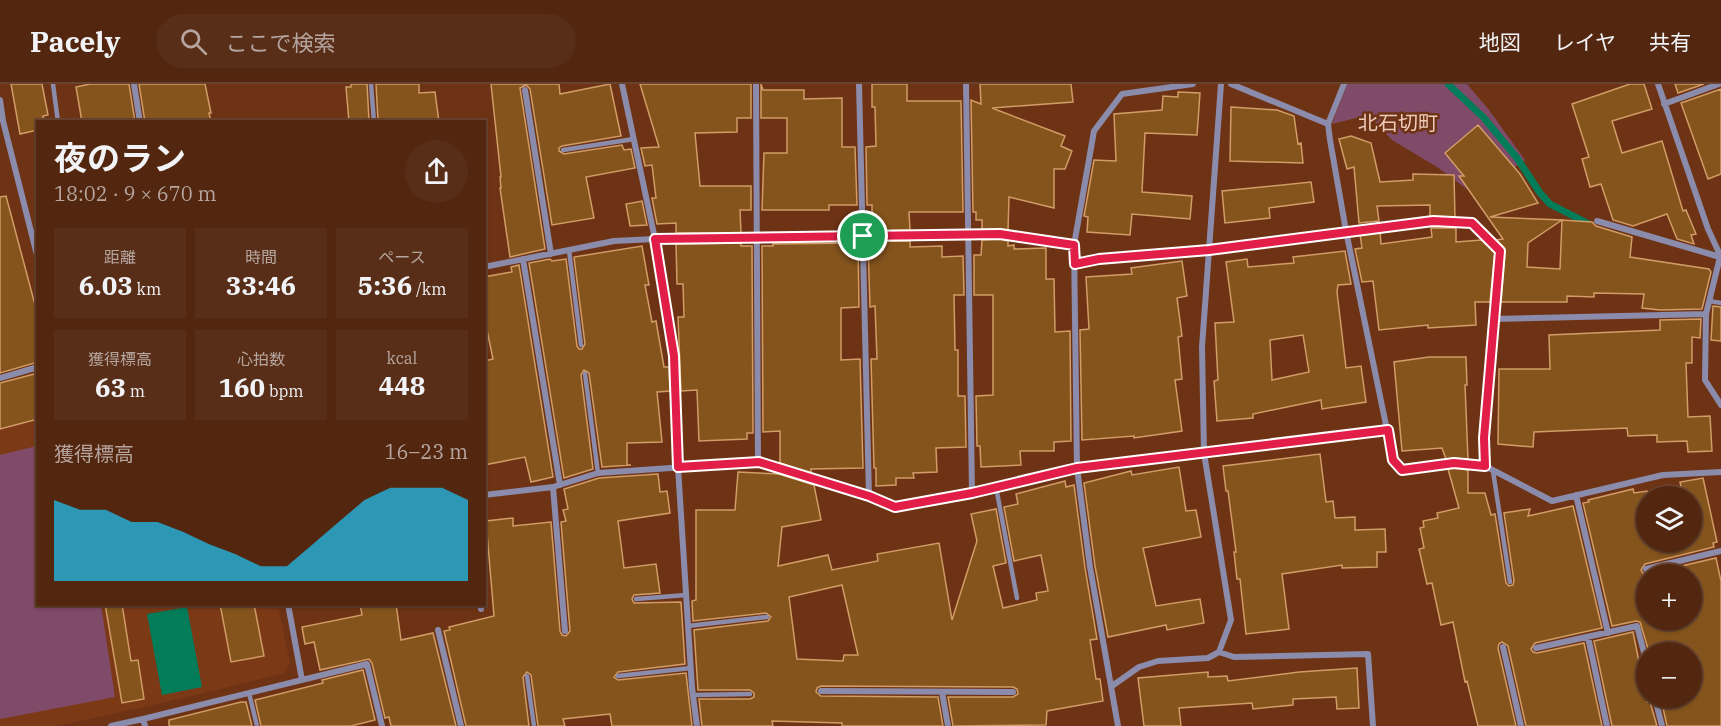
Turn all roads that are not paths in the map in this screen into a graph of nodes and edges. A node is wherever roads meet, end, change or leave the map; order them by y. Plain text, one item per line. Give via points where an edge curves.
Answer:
1 (52, 84) edge
2 (134, 84) edge
3 (371, 84) edge
4 (622, 84) edge
5 (756, 84) edge
6 (859, 84) edge
7 (966, 84) edge
8 (1192, 84) edge
9 (1221, 84) edge
10 (1231, 84) edge
11 (1344, 84) edge
12 (1658, 84) edge
13 (1719, 84) edge
14 (525, 90) dead end
15 (0, 100) edge
16 (1664, 104) junction
17 (58, 120) edge
18 (140, 120) edge
19 (374, 120) edge
20 (1328, 124) junction
21 (634, 139) junction
22 (563, 150) dead end
23 (1597, 221) dead end
24 (1346, 231) junction
25 (967, 234) junction
26 (863, 236) junction
27 (756, 237) junction
28 (655, 239) junction
29 (1074, 245) junction
30 (569, 250) junction
31 (1209, 250) junction
32 (36, 251) edge
33 (551, 254) junction
34 (1721, 257) edge
35 (523, 259) junction
36 (1075, 264) junction
37 (486, 267) edge
38 (1710, 301) junction
39 (1721, 303) edge
40 (1706, 314) junction
41 (1493, 319) junction
42 (581, 345) dead end
43 (36, 368) edge
44 (585, 374) dead end
45 (0, 378) edge
46 (1721, 405) edge
47 (1388, 430) junction
48 (1204, 453) junction
49 (759, 462) junction
50 (1485, 466) junction
51 (678, 467) junction
52 (1077, 468) junction
53 (1493, 471) junction
54 (1721, 472) edge
55 (598, 473) junction
56 (556, 486) junction
57 (996, 488) junction
58 (972, 493) junction
59 (486, 495) edge
60 (1576, 495) junction
61 (869, 496) junction
62 (1721, 551) edge
63 (1668, 564) edge
64 (1510, 582) dead end
65 (686, 595) junction
66 (1017, 598) dead end
67 (636, 599) dead end
68 (288, 606) edge
69 (767, 617) dead end
70 (688, 626) junction
71 (438, 630) dead end
72 (565, 631) dead end
73 (1608, 633) junction
74 (1588, 637) junction
75 (1641, 642) edge
76 (1503, 646) dead end
77 (1536, 648) dead end
78 (1219, 652) junction
79 (691, 668) junction
80 (618, 675) dead end
81 (527, 676) dead end
82 (302, 680) junction
83 (1112, 686) junction
84 (821, 691) dead end
85 (942, 692) junction
86 (1013, 692) dead end
87 (249, 693) junction
88 (750, 694) dead end
89 (693, 695) junction
90 (1658, 708) edge
91 (144, 723) edge
92 (111, 726) edge
93 (257, 726) edge
94 (382, 726) edge
95 (461, 726) edge
96 (534, 726) edge
97 (697, 726) edge
98 (948, 726) edge
99 (1118, 726) edge
100 (1373, 726) edge
101 (1521, 726) edge
102 (1607, 726) edge
103 (1662, 726) edge

1 - 17 lane
2 - 18 street
3 - 19 lane
4 - 21 street
5 - 27 street
6 - 26 street
7 - 25 street
8 - 29 street via 1122,94 1094,131
9 - 31 street
10 - 20 street
11 - 20 street
12 - 16 street
13 - 16 street
14 - 33 street
15 - 32 street
16 - 34 street
20 - 24 street
21 - 22 lane
21 - 28 street
23 - 34 street
24 - 31 street
24 - 41 street via 1433,221 1472,223 1500,251
24 - 47 street
25 - 26 street
25 - 29 street via 1000,234
25 - 58 street
26 - 27 street
26 - 61 street
27 - 28 street
27 - 49 street
28 - 30 street
28 - 51 street via 674,356
29 - 36 street
30 - 33 street
30 - 42 lane
31 - 36 street
31 - 48 street via 1202,347
33 - 35 street
34 - 38 street
35 - 37 street
35 - 56 street
36 - 52 street
38 - 39 lane
38 - 40 street
40 - 41 street
40 - 46 street via 1705,380
41 - 50 street
43 - 45 street
44 - 55 lane
47 - 48 street
47 - 50 street via 1393,460 1402,470 1454,463
48 - 52 street
48 - 78 street via 1231,620
49 - 51 street
49 - 61 street
50 - 53 street
51 - 55 street
51 - 65 street
52 - 57 street
52 - 83 street
53 - 60 street via 1552,501
53 - 64 lane
54 - 60 street via 1663,475
55 - 56 street
56 - 59 street
56 - 72 street
57 - 58 street
57 - 66 lane
58 - 61 street via 895,507
60 - 73 street
62 - 63 street
65 - 67 lane
65 - 70 street
68 - 82 street
69 - 70 lane
70 - 79 street
71 - 95 street
73 - 74 street
73 - 75 street via 1637,626
74 - 77 street
74 - 102 street
76 - 101 street
78 - 83 street via 1208,658 1158,661 1138,667
78 - 100 street via 1234,657 1368,654
79 - 80 lane
79 - 89 street
81 - 96 lane
82 - 87 street
82 - 94 street via 367,664
83 - 99 street
84 - 85 street
85 - 86 street
85 - 98 street
87 - 91 street
87 - 93 lane
88 - 89 lane
89 - 97 street
90 - 103 street
91 - 92 street

